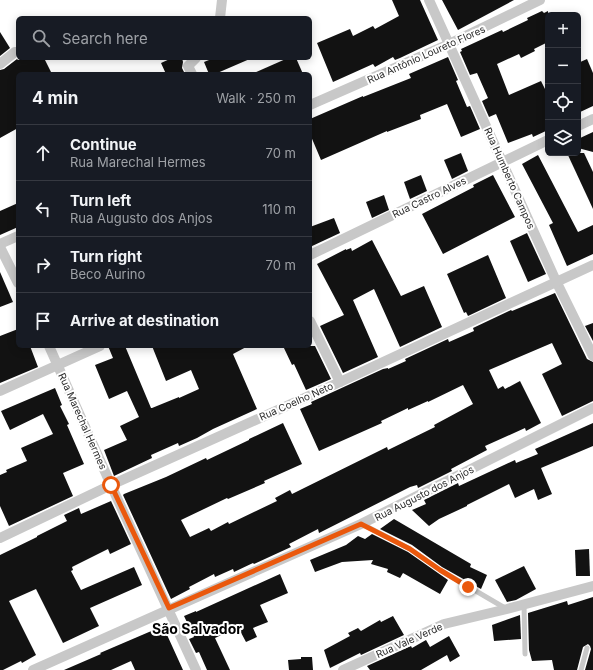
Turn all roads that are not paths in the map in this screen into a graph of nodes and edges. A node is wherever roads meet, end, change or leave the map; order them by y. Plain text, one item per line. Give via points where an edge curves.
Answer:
1 (222, 0) edge
2 (429, 0) edge
3 (540, 0) edge
4 (220, 16) edge
5 (449, 44) junction
6 (15, 52) dead end
7 (194, 60) edge
8 (0, 64) edge
9 (191, 72) edge
10 (312, 104) edge
11 (593, 119) edge
12 (581, 125) edge
13 (545, 141) edge
14 (502, 161) junction
15 (16, 237) edge
16 (0, 245) edge
17 (312, 254) edge
18 (593, 265) edge
19 (16, 279) edge
20 (556, 281) junction
21 (312, 325) edge
22 (50, 348) edge
23 (95, 348) edge
24 (593, 356) edge
25 (58, 364) junction
26 (340, 382) junction
27 (0, 391) edge
28 (593, 408) edge
29 (111, 485) junction
30 (361, 524) junction
31 (0, 538) edge
32 (593, 586) edge
33 (524, 604) junction
34 (169, 608) junction
35 (507, 609) junction
36 (587, 648) dead end
37 (526, 654) dead end
38 (32, 670) edge
39 (196, 670) edge
40 (343, 670) edge
41 (581, 670) edge

1 - 4 street
2 - 5 street, Rua Humberto Campos
3 - 5 street, Rua Antônio Loureto Flores
5 - 10 street, Rua Antônio Loureto Flores
5 - 14 street, Rua Humberto Campos
6 - 8 street
7 - 9 street via 188,66
11 - 12 street
13 - 14 street, Rua Castro Alves
14 - 17 street, Rua Castro Alves
14 - 20 street, Rua Humberto Campos
15 - 16 street
16 - 19 street
18 - 20 street, Rua Coelho Neto
20 - 24 street, Rua Humberto Campos
20 - 26 street, Rua Coelho Neto
21 - 26 street
22 - 25 street, Rua Marechal Hermes
23 - 25 street
25 - 27 street
25 - 29 street, Rua Marechal Hermes
26 - 29 street, Rua Coelho Neto
28 - 30 street, Rua Augusto dos Anjos
29 - 31 street, Rua Coelho Neto
29 - 34 street, Rua Marechal Hermes
30 - 34 street, Rua Augusto dos Anjos
30 - 35 lane via 410,549 440,570
32 - 33 street, Rua Vale Verde
33 - 35 street, Rua Vale Verde
33 - 37 lane
34 - 38 street, Rua Augusto dos Anjos
34 - 39 street, Rua Marechal Hermes
35 - 40 street, Rua Vale Verde via 444,624
36 - 41 lane

